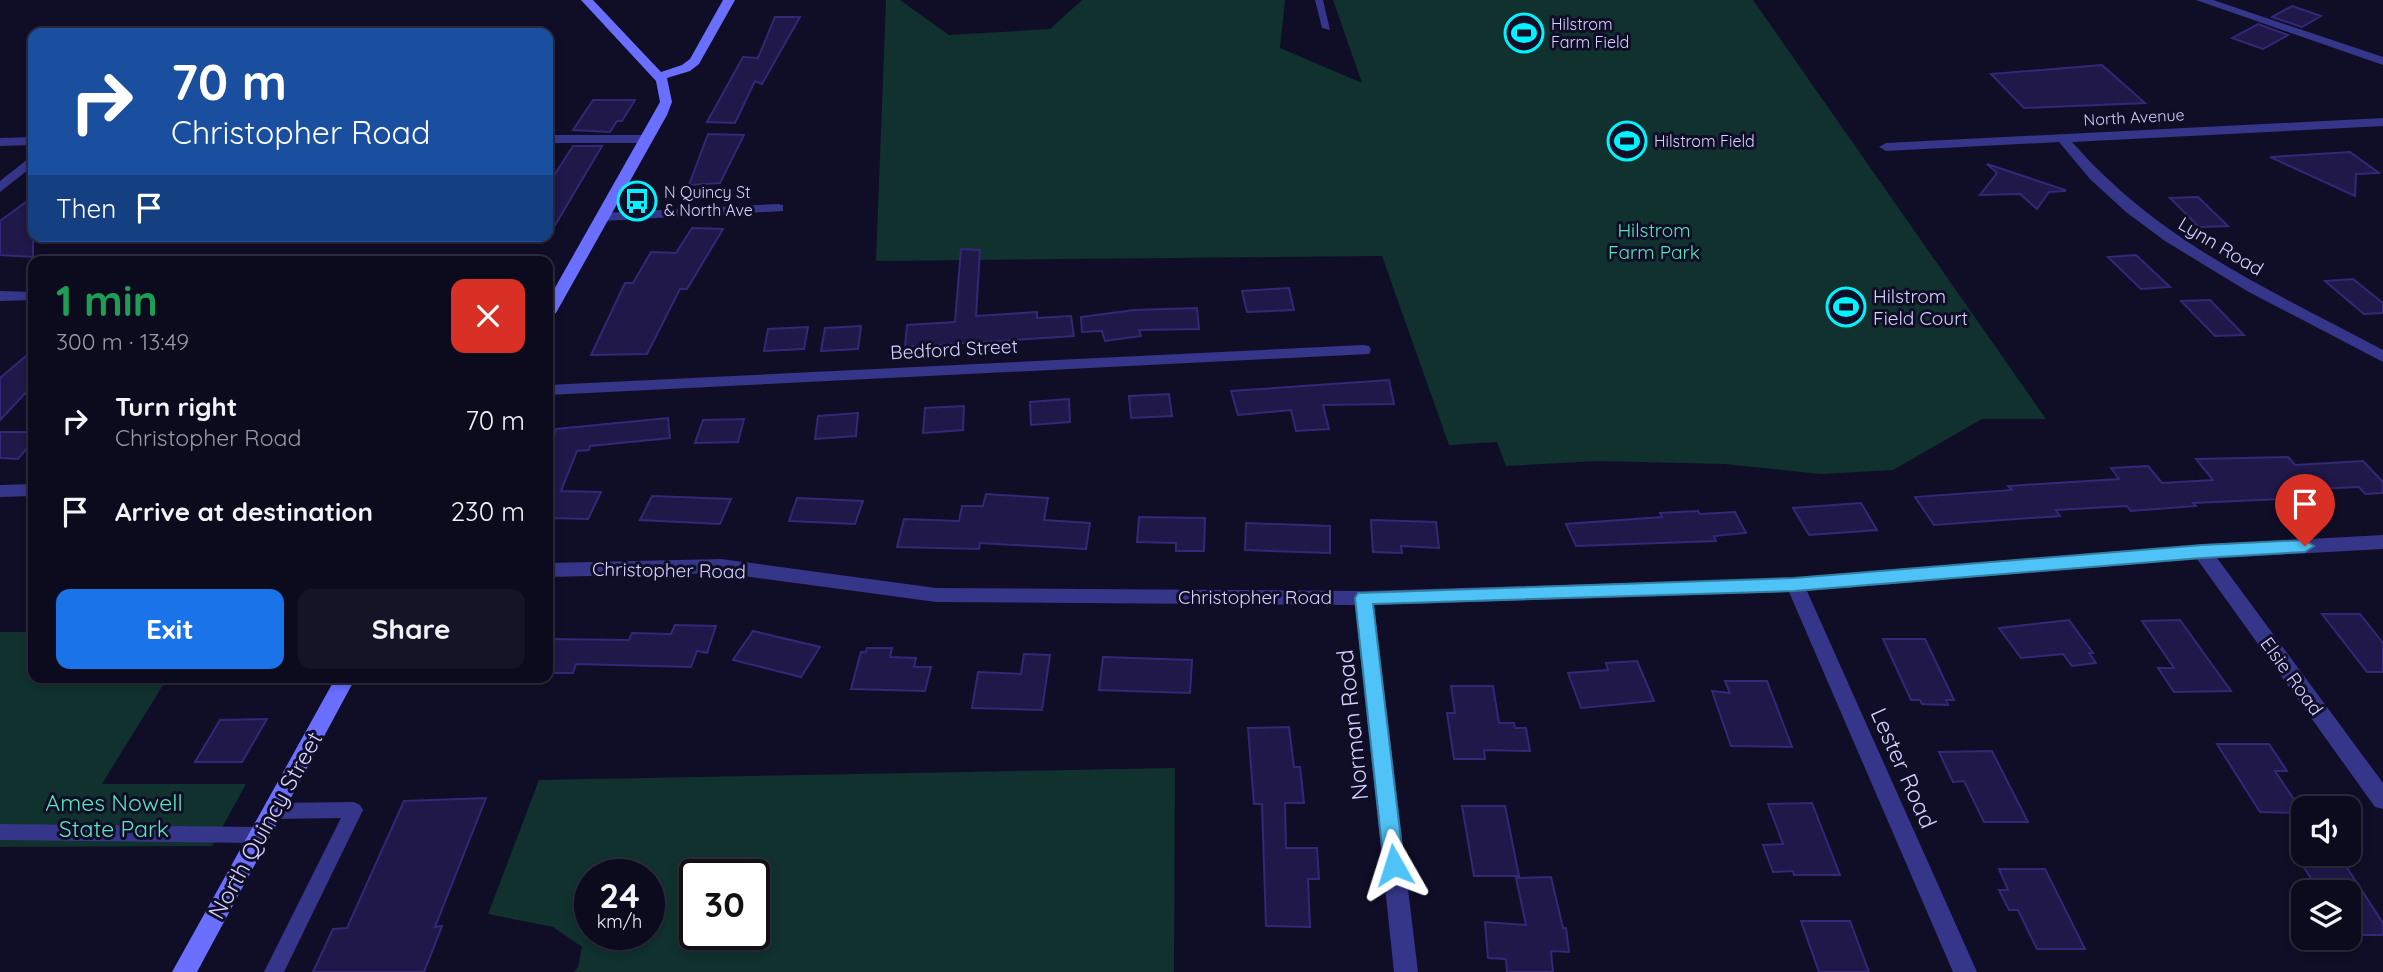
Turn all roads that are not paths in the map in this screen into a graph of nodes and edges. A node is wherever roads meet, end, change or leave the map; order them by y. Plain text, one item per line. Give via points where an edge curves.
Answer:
1 (587, 0) edge
2 (729, 0) edge
3 (1319, 0) edge
4 (2202, 0) edge
5 (1327, 28) dead end
6 (2383, 61) edge
7 (659, 76) junction
8 (2383, 122) edge
9 (2062, 138) junction
10 (553, 139) edge
11 (648, 139) junction
12 (28, 141) edge
13 (0, 142) edge
14 (1886, 147) dead end
15 (28, 163) edge
16 (0, 188) edge
17 (778, 208) dead end
18 (603, 217) junction
19 (553, 295) edge
20 (0, 296) edge
21 (28, 296) edge
22 (1363, 350) dead end
23 (2383, 357) edge
24 (553, 390) edge
25 (28, 490) edge
26 (0, 491) edge
27 (2383, 542) edge
28 (2202, 552) junction
29 (553, 570) edge
30 (1794, 585) junction
31 (1364, 598) junction
32 (343, 683) edge
33 (2383, 800) edge
34 (273, 811) junction
35 (0, 832) edge
36 (259, 835) junction
37 (184, 972) edge
38 (274, 972) edge
39 (1406, 972) edge
40 (1965, 972) edge

1 - 7 main road
2 - 7 main road via 695,61
3 - 5 lane
4 - 6 street
7 - 11 main road via 666,102
8 - 9 street, North Avenue
9 - 14 street, North Avenue
9 - 23 street, Lynn Road via 2109,190 2203,261
10 - 11 street
11 - 18 main road
12 - 13 street
15 - 16 street
17 - 18 street
18 - 19 main road
20 - 21 street
22 - 24 street, Bedford Street
25 - 26 street
27 - 28 street, Christopher Road
28 - 30 street, Christopher Road
28 - 33 street, Elsie Road
29 - 31 street, Christopher Road via 721,566 936,594
30 - 31 street, Christopher Road
30 - 40 street, Lester Road
31 - 39 street, Norman Road
32 - 34 main road, North Quincy Street
34 - 36 main road, North Quincy Street
34 - 38 lane via 354,810
35 - 36 lane
36 - 37 main road, North Quincy Street

